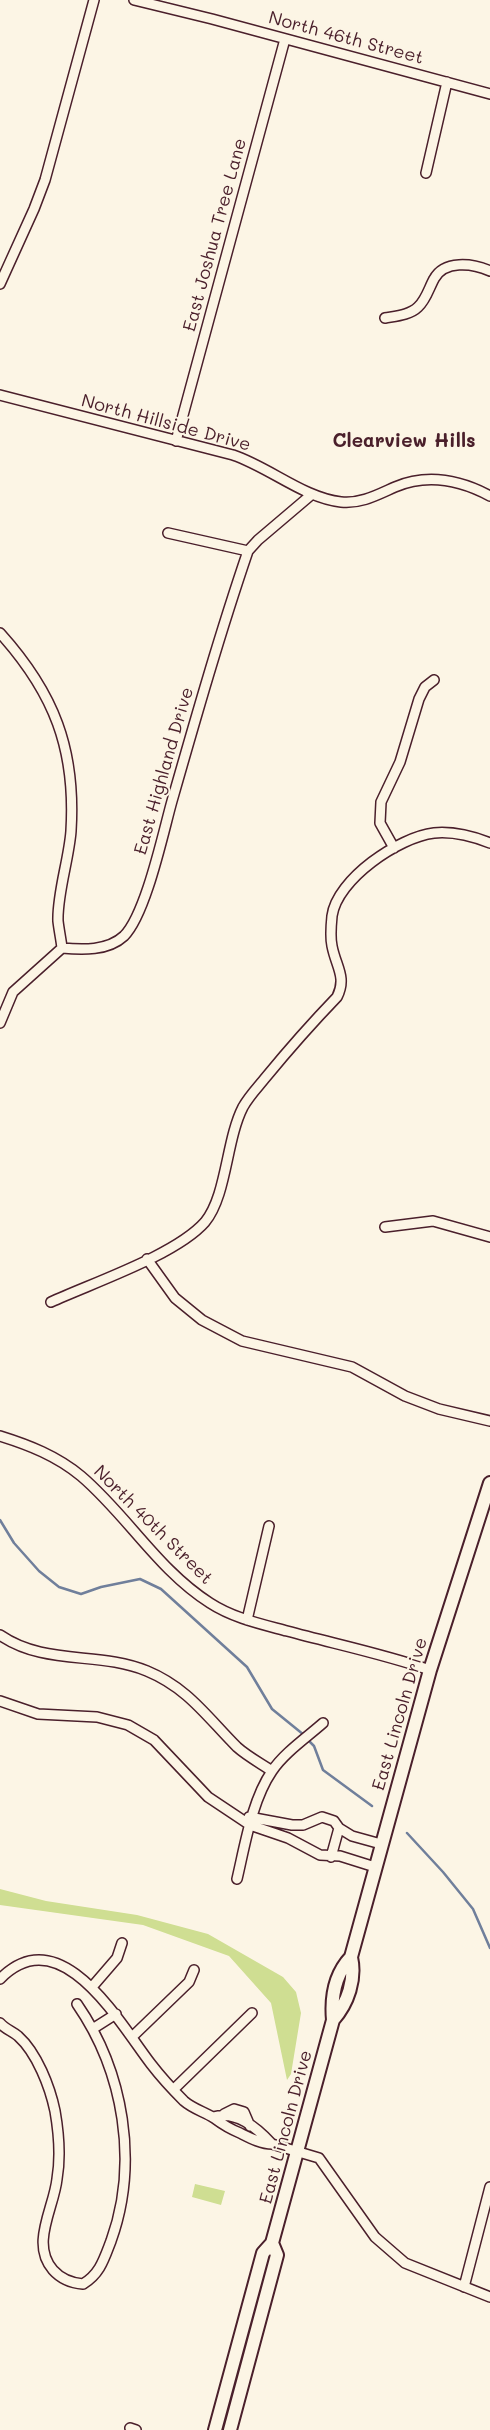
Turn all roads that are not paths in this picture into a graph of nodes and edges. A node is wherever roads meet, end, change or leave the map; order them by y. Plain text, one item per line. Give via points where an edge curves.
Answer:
1 (94, 0) edge
2 (134, 0) edge
3 (285, 39) junction
4 (447, 82) junction
5 (490, 94) edge
6 (426, 173) dead end
7 (490, 270) edge
8 (0, 284) edge
9 (385, 318) dead end
10 (0, 395) edge
11 (176, 441) junction
12 (311, 494) junction
13 (490, 496) edge
14 (168, 533) dead end
15 (248, 551) junction
16 (0, 633) edge
17 (434, 680) dead end
18 (490, 843) edge
19 (394, 848) junction
20 (62, 948) junction
21 (0, 1023) edge
22 (385, 1227) dead end
23 (490, 1237) edge
24 (147, 1259) junction
25 (50, 1302) dead end
26 (490, 1421) edge
27 (0, 1436) edge
28 (490, 1483) edge
29 (269, 1526) dead end
30 (247, 1620) junction
31 (0, 1635) edge
32 (430, 1670) junction
33 (0, 1702) edge
34 (323, 1723) dead end
35 (272, 1771) junction
36 (251, 1821) junction
37 (339, 1828) junction
38 (381, 1844) junction
39 (331, 1857) junction
40 (375, 1866) junction
41 (237, 1879) dead end
42 (122, 1943) dead end
43 (194, 1970) dead end
44 (0, 1979) edge
45 (92, 1988) junction
46 (77, 2004) dead end
47 (252, 2013) dead end
48 (116, 2014) junction
49 (0, 2023) edge
50 (94, 2028) junction
51 (132, 2037) junction
52 (174, 2089) junction
53 (212, 2117) junction
54 (277, 2145) junction
55 (297, 2151) junction
56 (490, 2187) edge
57 (272, 2243) junction
58 (464, 2287) junction
59 (490, 2297) edge
60 (215, 2430) edge
61 (230, 2430) edge

1 - 8 street via 45,180
2 - 3 street, North 46th Street
3 - 4 street, North 46th Street
3 - 11 street, East Joshua Tree Lane
4 - 5 street, North 46th Street
4 - 6 street
7 - 9 street via 472,265 450,266 439,271 420,306
10 - 11 street, North Hillside Drive
11 - 12 street, North Hillside Drive via 246,460
12 - 13 street, North Hillside Drive via 335,501 357,501 424,479 456,482
12 - 15 street
14 - 15 street
15 - 20 street, East Highland Drive via 134,922 124,936 110,945 82,950
16 - 20 street via 37,679 49,700 60,729 71,776 71,831 58,920
17 - 19 street via 425,687 419,699 400,762 381,802 380,823
18 - 19 street via 452,832 433,833
19 - 24 street via 363,870 339,896 332,914 331,931 342,986 337,997 282,1057 243,1107 234,1128 215,1205 192,1234
20 - 21 street via 13,992
22 - 23 street via 433,1221
24 - 25 street
24 - 26 street via 174,1298 202,1320 242,1341 352,1367 405,1396 439,1409
27 - 30 street, North 40th Street via 35,1448 81,1476 190,1589 211,1604
28 - 32 main road, East Lincoln Drive
29 - 30 street
30 - 32 street, North 40th Street
31 - 35 street via 32,1651 130,1665 169,1681 199,1704 238,1748
32 - 38 main road, East Lincoln Drive
33 - 36 street via 38,1714 97,1717 128,1725 154,1740 208,1797 231,1813
34 - 35 street
35 - 36 street
36 - 37 street via 303,1825 322,1818 334,1821
36 - 39 street via 320,1856
36 - 41 street
37 - 38 street via 352,1836
37 - 39 street
38 - 40 main road, East Lincoln Drive
39 - 40 street via 340,1856
40 - 55 main road, East Lincoln Drive via 351,1957 354,1971 344,2007 333,2020
42 - 45 street via 117,1958
43 - 51 street via 189,1982
44 - 45 street via 20,1964 44,1961 58,1964
45 - 48 street
46 - 50 street
47 - 52 street
48 - 50 street
48 - 51 street
49 - 50 street via 19,2036 29,2049 43,2074 54,2109 60,2155 55,2194 43,2236 45,2258 64,2280 83,2284 94,2278 100,2269 116,2224 124,2180 124,2128 111,2069
51 - 52 street
52 - 53 street via 185,2101
53 - 54 street via 229,2129 265,2144
53 - 54 street via 234,2109 244,2112 250,2126
54 - 55 street
55 - 57 main road, East Lincoln Drive
55 - 58 street via 319,2158 375,2237 389,2250 405,2263
56 - 58 street
57 - 60 main road, East Lincoln Drive via 263,2253
57 - 61 main road, East Lincoln Drive via 276,2255
58 - 59 street

